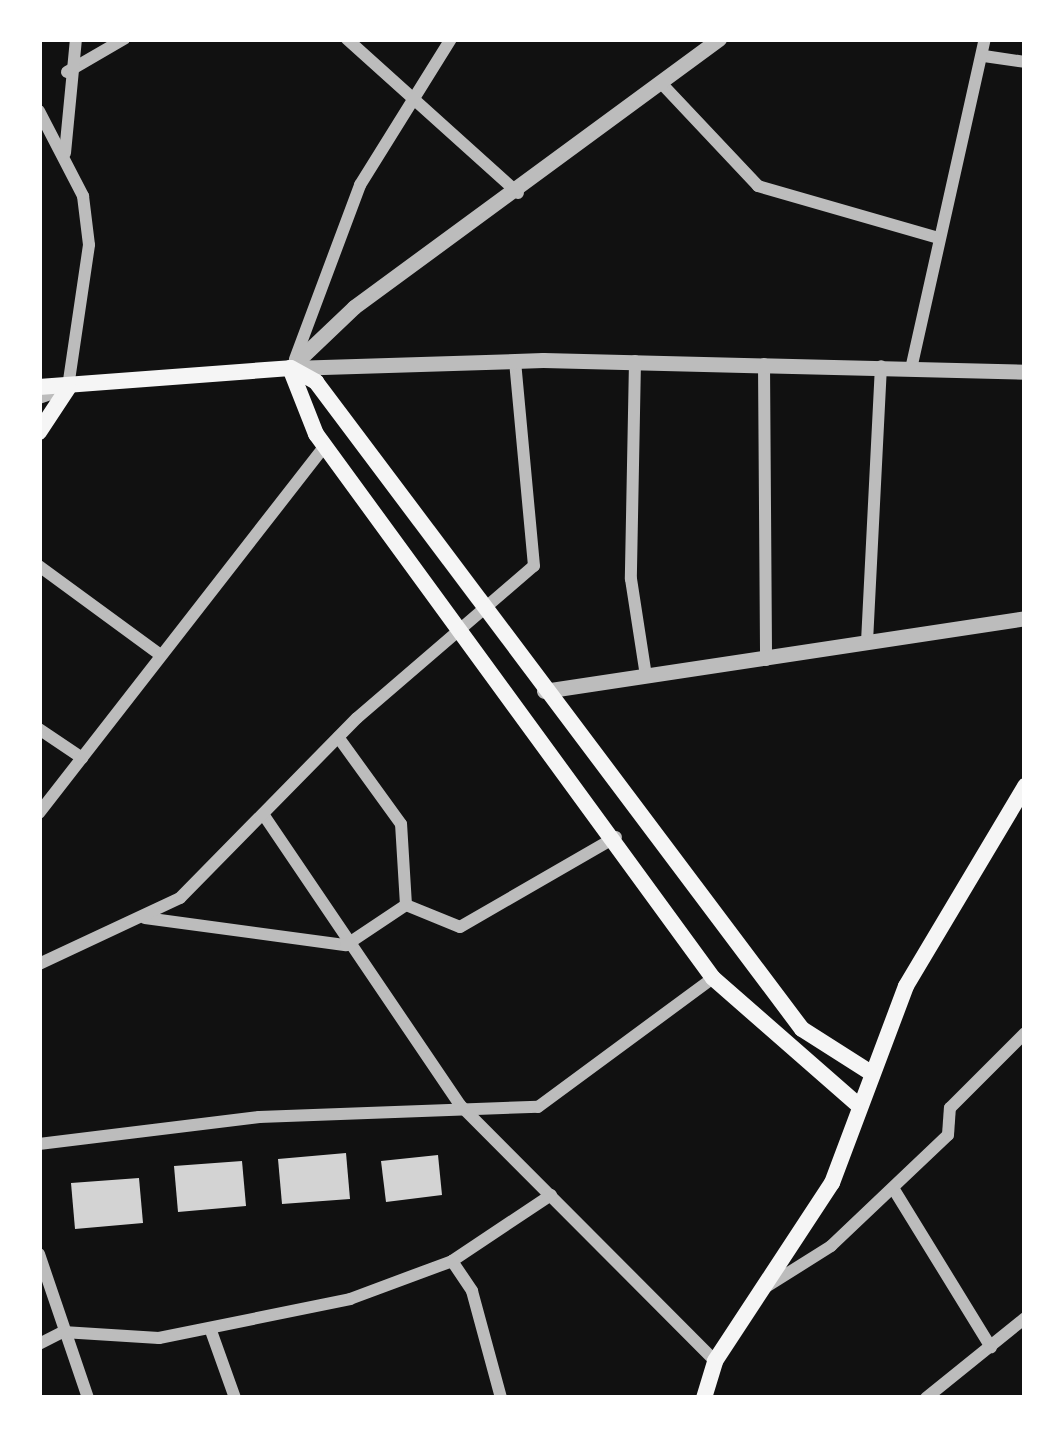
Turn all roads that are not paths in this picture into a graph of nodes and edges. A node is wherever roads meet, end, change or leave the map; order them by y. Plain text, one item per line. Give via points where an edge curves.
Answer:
1 (76, 39) edge
2 (124, 39) edge
3 (346, 39) edge
4 (451, 39) edge
5 (719, 39) edge
6 (985, 39) edge
7 (984, 56) junction
8 (1025, 62) edge
9 (67, 72) junction
10 (662, 84) junction
11 (407, 97) junction
12 (40, 116) edge
13 (65, 160) junction
14 (519, 194) junction
15 (938, 238) junction
16 (635, 361) junction
17 (514, 363) junction
18 (764, 364) junction
19 (881, 366) junction
20 (290, 368) junction
21 (911, 368) junction
22 (1025, 371) edge
23 (39, 385) edge
24 (68, 388) junction
25 (39, 398) edge
26 (39, 432) edge
27 (326, 446) junction
28 (39, 566) edge
29 (484, 605) junction
30 (1025, 618) edge
31 (463, 626) junction
32 (867, 642) junction
33 (158, 653) junction
34 (766, 660) junction
35 (646, 676) junction
36 (544, 691) junction
37 (39, 729) edge
38 (338, 737) junction
39 (82, 758) junction
40 (1025, 786) edge
41 (39, 813) edge
42 (263, 814) junction
43 (617, 837) junction
44 (406, 905) junction
45 (144, 918) junction
46 (346, 945) junction
47 (39, 964) edge
48 (712, 978) junction
49 (1025, 1033) edge
50 (871, 1073) junction
51 (460, 1106) junction
52 (859, 1106) junction
53 (39, 1144) edge
54 (893, 1188) junction
55 (551, 1195) junction
56 (39, 1254) edge
57 (452, 1261) junction
58 (765, 1288) junction
59 (1025, 1318) edge
60 (210, 1328) junction
61 (63, 1332) junction
62 (39, 1343) edge
63 (991, 1347) junction
64 (715, 1361) junction
65 (88, 1398) edge
66 (235, 1398) edge
67 (501, 1398) edge
68 (704, 1398) edge
69 (926, 1398) edge

1 - 9 street
2 - 9 street
3 - 11 street
4 - 11 street
5 - 10 street
6 - 7 street
7 - 8 street
7 - 15 street
9 - 13 street
10 - 14 street
10 - 15 street via 758,187
11 - 14 street
11 - 20 street via 360,185
12 - 13 street
13 - 24 street via 89,245
14 - 20 street via 355,307
15 - 21 street
16 - 17 street
16 - 18 street
16 - 35 street via 631,579
17 - 20 street
17 - 29 street via 538,537 534,566
18 - 19 street
18 - 34 street
19 - 21 street
19 - 32 street
20 - 24 main road
20 - 27 main road
20 - 29 main road via 316,382
21 - 22 street
23 - 24 main road
24 - 25 street
24 - 26 main road
27 - 31 main road
27 - 33 street
28 - 33 street
29 - 31 street
29 - 36 main road
30 - 32 street
31 - 38 street
31 - 43 main road
32 - 34 street
33 - 39 street
34 - 35 street
35 - 36 street
36 - 50 main road via 802,1029
37 - 39 street
38 - 42 street
38 - 44 street via 401,824
39 - 41 street
40 - 50 main road via 906,986
42 - 45 street via 180,898
42 - 46 street
43 - 44 street via 460,927
43 - 48 main road
44 - 46 street
45 - 46 street
45 - 47 street
46 - 51 street
48 - 51 street via 538,1107
48 - 52 main road
49 - 54 street via 988,1063 950,1108 948,1136
50 - 52 main road
51 - 53 street
51 - 55 street
52 - 58 main road via 832,1183
54 - 58 street
54 - 63 street
55 - 57 street
55 - 64 street
56 - 61 street
57 - 60 street via 350,1299
57 - 67 street via 472,1291
58 - 64 main road
59 - 63 street
60 - 61 street via 159,1338
60 - 66 street
61 - 62 street
61 - 65 street
63 - 69 street
64 - 68 main road

